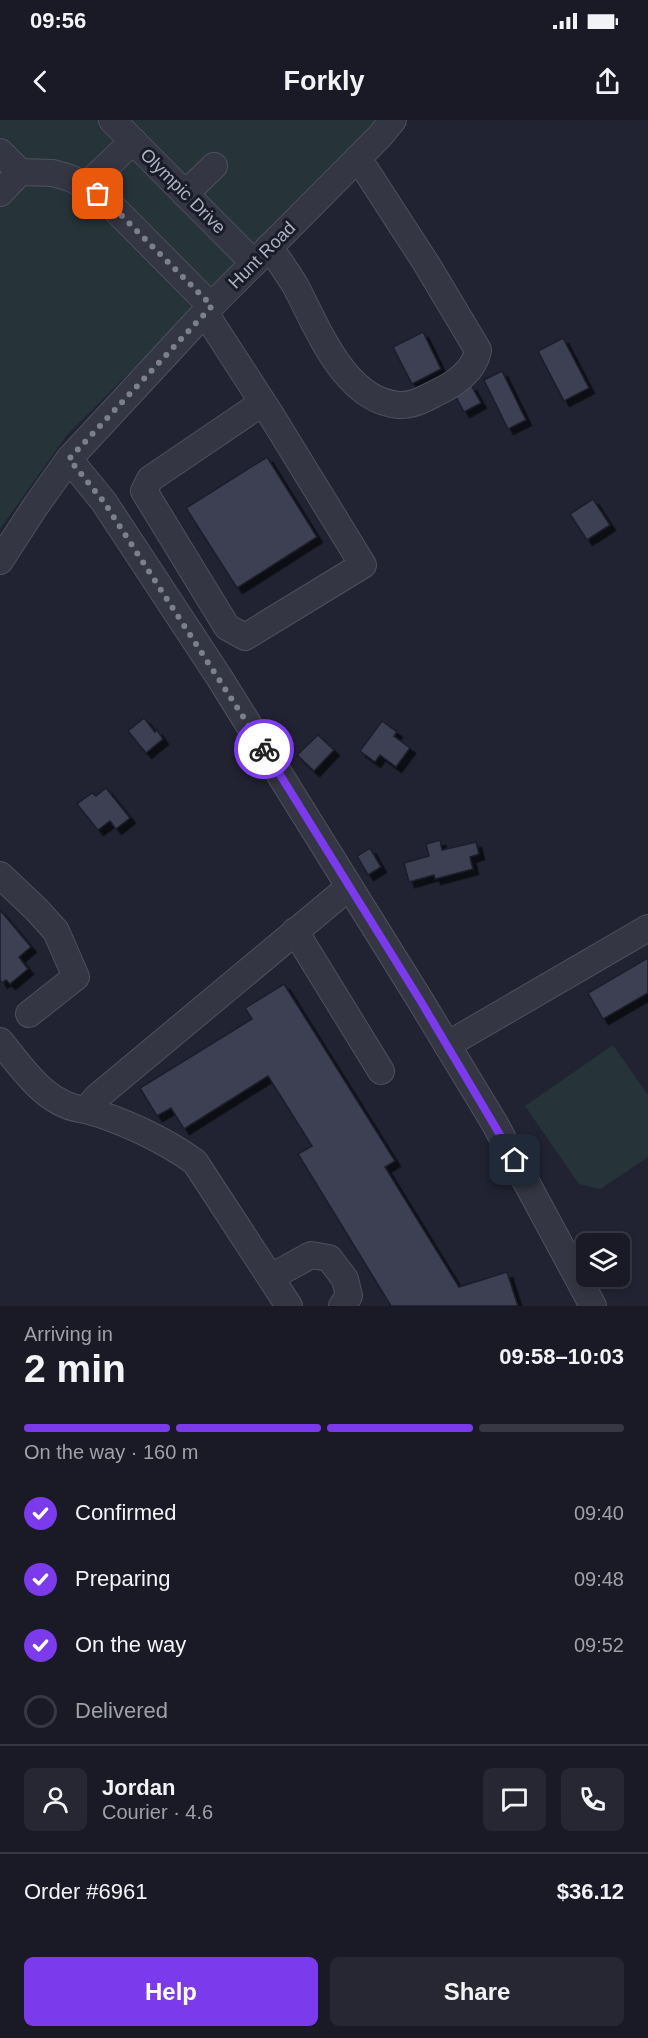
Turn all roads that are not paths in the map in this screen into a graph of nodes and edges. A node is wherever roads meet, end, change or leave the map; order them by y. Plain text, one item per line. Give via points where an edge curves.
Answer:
1 (112, 120) edge
2 (393, 120) edge
3 (134, 141) junction
4 (0, 152) edge
5 (358, 158) junction
6 (214, 166) dead end
7 (20, 172) junction
8 (86, 186) junction
9 (0, 193) edge
10 (185, 194) junction
11 (262, 255) junction
12 (208, 310) junction
13 (262, 403) junction
14 (69, 459) junction
15 (0, 561) edge
16 (0, 875) edge
17 (349, 887) junction
18 (648, 928) edge
19 (296, 932) junction
20 (29, 1014) dead end
21 (0, 1041) edge
22 (447, 1045) junction
23 (381, 1071) dead end
24 (86, 1110) junction
25 (271, 1277) junction
26 (289, 1306) edge
27 (342, 1306) edge
28 (593, 1306) edge

1 - 3 street, Olympic Drive
2 - 5 street, Hunt Road
3 - 8 street
3 - 10 street, Olympic Drive
4 - 7 street
5 - 11 street, Hunt Road
5 - 11 street, Olympic Drive via 478,350 470,370 419,402 400,405 380,401 351,381 316,327 295,285
6 - 10 street
7 - 8 street via 53,173
7 - 9 street
8 - 12 street via 109,203
10 - 11 street, Olympic Drive
11 - 12 street, Hunt Road
12 - 13 street
12 - 14 street, Hunt Road
13 - 13 street via 363,565 245,637 227,627 144,492 150,479
14 - 15 street, Hunt Road
14 - 17 street via 104,502 219,677
16 - 20 street via 56,931 76,977
17 - 19 street
17 - 22 street
18 - 22 street
19 - 23 street
19 - 24 street
21 - 24 street via 40,1089 72,1109
22 - 28 street via 495,1124
24 - 25 street via 181,1151 195,1162
25 - 26 street
25 - 27 street via 311,1255 329,1258 345,1279 349,1296

